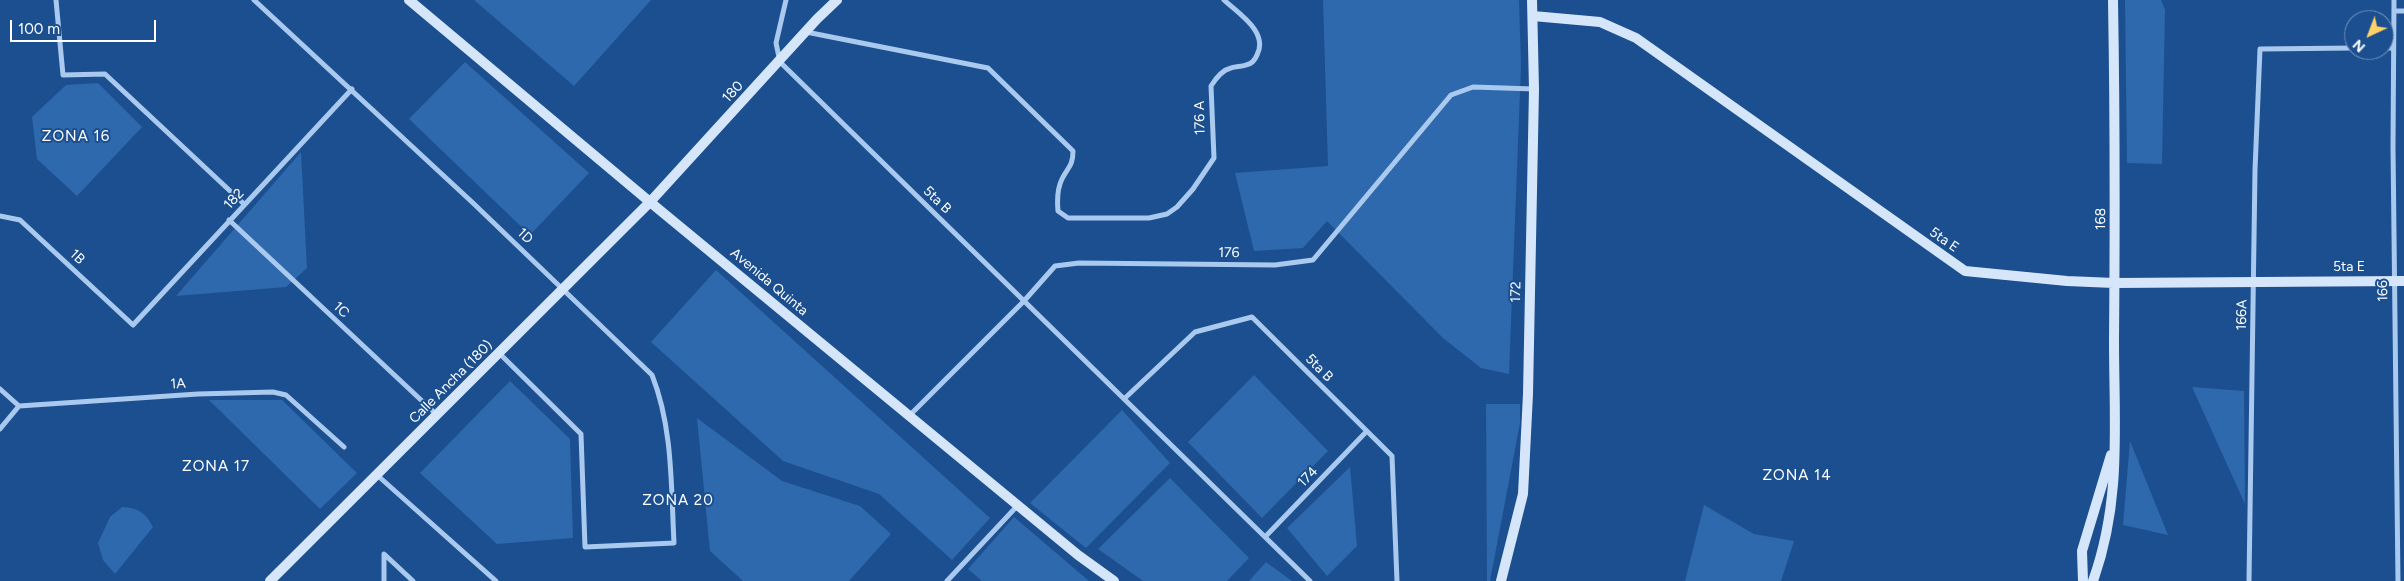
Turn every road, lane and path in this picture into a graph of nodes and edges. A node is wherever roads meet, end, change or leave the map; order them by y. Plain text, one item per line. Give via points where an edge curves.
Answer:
1 (56, 0) edge
2 (254, 0) edge
3 (409, 0) edge
4 (786, 0) edge
5 (837, 0) edge
6 (1224, 0) edge
7 (1532, 0) edge
8 (2113, 0) edge
9 (2394, 11) edge
10 (2404, 11) edge
11 (1533, 16) junction
12 (805, 32) junction
13 (2344, 48) edge
14 (2393, 60) edge
15 (780, 62) junction
16 (352, 89) junction
17 (1534, 89) junction
18 (650, 202) junction
19 (244, 204) junction
20 (0, 216) edge
21 (229, 220) junction
22 (2399, 281) edge
23 (2254, 282) junction
24 (2114, 283) junction
25 (564, 288) junction
26 (1024, 301) junction
27 (133, 325) joint
28 (499, 353) junction
29 (0, 389) edge
30 (1124, 398) junction
31 (19, 406) junction
32 (437, 415) junction
33 (909, 416) junction
34 (0, 429) edge
35 (1366, 432) junction
36 (2116, 438) junction
37 (344, 447) dead end
38 (377, 475) junction
39 (1019, 504) junction
40 (2401, 520) edge
41 (1265, 538) junction
42 (270, 581) edge
43 (384, 581) edge
44 (414, 581) edge
45 (496, 581) edge
46 (947, 581) edge
47 (1114, 581) edge
48 (1310, 581) edge
49 (1397, 581) edge
50 (1501, 581) edge
51 (2082, 581) edge
52 (2093, 581) edge
53 (2249, 581) edge
54 (2398, 581) edge

1 - 19 street via 63,75 105,74
2 - 16 street, 1D
3 - 18 street, Avenida Quinta
4 - 15 street via 776,43
5 - 12 street, 180
6 - 12 street, 176 A via 1258,32 1259,52 1247,65 1224,71 1211,86 1214,158 1177,207 1167,214 1149,218 1068,218 1058,211 1056,197 1061,180 1073,162 1073,151 988,68
7 - 11 street, 172
8 - 24 street, 168
9 - 10 street
11 - 17 street, 172
11 - 24 street, 5ta E via 1600,22 1636,38 1965,271
12 - 15 street, 180
13 - 23 street, 166A via 2260,49
14 - 22 street, 166
15 - 18 street, 180
15 - 26 street, 5ta B
16 - 19 street, 182
16 - 25 street, 1D
17 - 26 street, 176 via 1473,87 1451,95 1313,260 1275,265 1079,263 1055,266
17 - 50 street, 172 via 1523,494
18 - 25 street, Calle Ancha (180)
18 - 33 street, Avenida Quinta
19 - 21 street, 182
20 - 27 street, 1B via 20,220
21 - 27 street, 182
21 - 32 street, 1C
22 - 23 street, 5ta E
22 - 40 street, 166
23 - 24 street, 5ta E
23 - 53 street, 166A
24 - 36 street, 168
25 - 28 street, Calle Ancha (180)
25 - 28 street, 1D via 652,375 666,421 674,543 585,547 581,434
26 - 30 street, 5ta B
26 - 33 street, 176
28 - 32 street, Calle Ancha (180)
29 - 31 street
30 - 35 street, 5ta B via 1195,332 1252,317
30 - 41 street, 5ta B
31 - 34 street
31 - 37 street, 1A via 273,392 286,395
32 - 38 street, Calle Ancha (180)
33 - 39 street, Avenida Quinta
35 - 41 street, 174
35 - 49 street, 5ta B via 1392,456
36 - 51 street, 168 via 2082,551
36 - 52 street, 168 via 2112,513 2104,551
38 - 42 street, Calle Ancha (180)
38 - 45 street
39 - 46 street
39 - 47 street, Avenida Quinta
40 - 54 street, 166
41 - 48 street, 5ta B
43 - 44 street via 384,554

